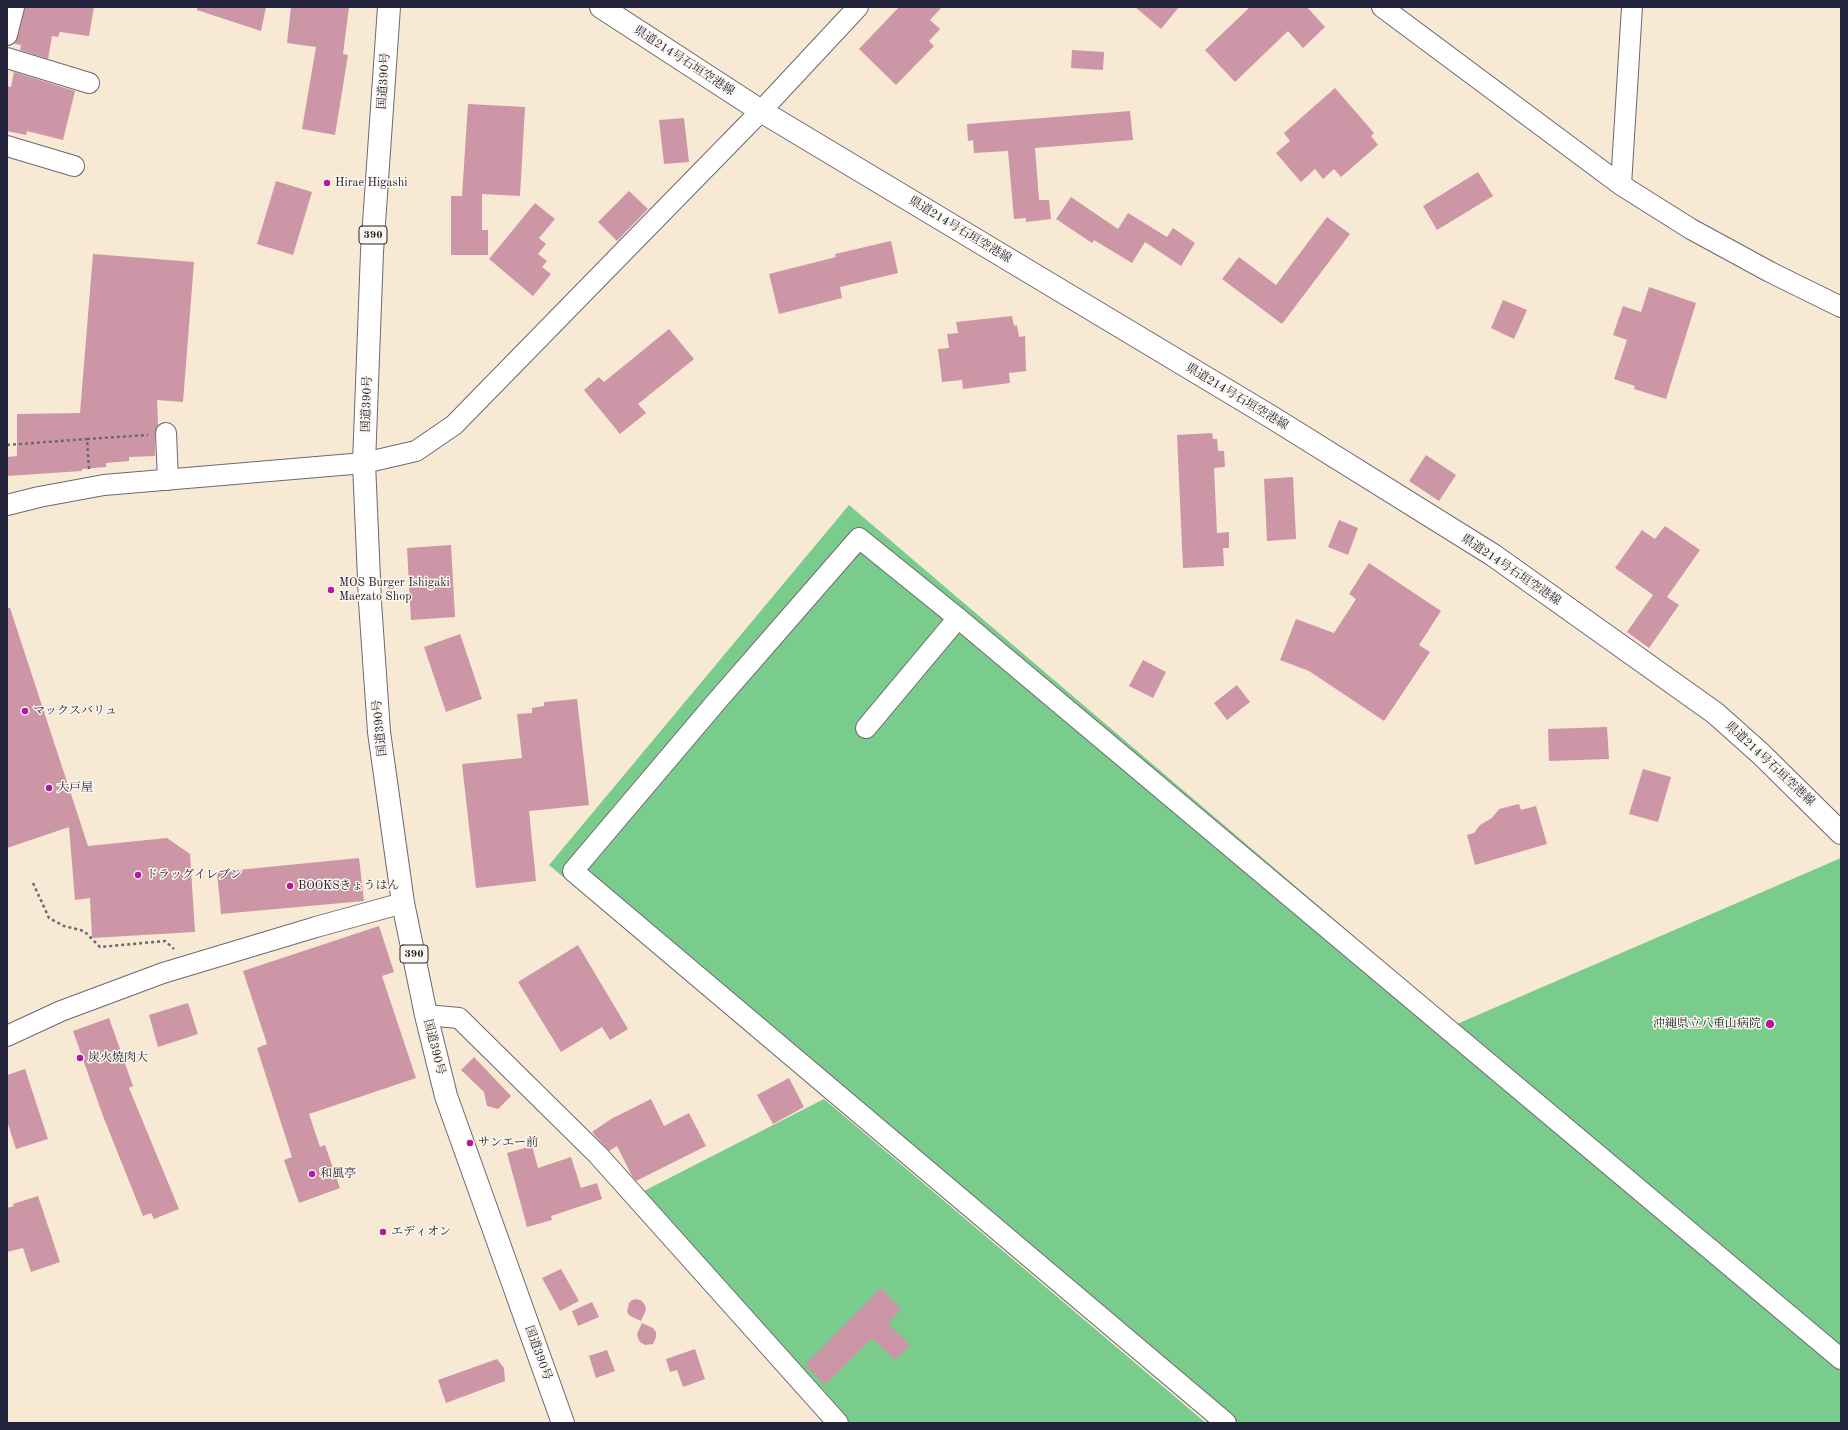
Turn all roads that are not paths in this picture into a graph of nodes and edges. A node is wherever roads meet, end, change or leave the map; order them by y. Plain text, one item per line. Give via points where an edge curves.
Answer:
1 (14, 7) edge
2 (389, 7) edge
3 (601, 7) edge
4 (858, 7) edge
5 (1382, 7) edge
6 (1632, 7) edge
7 (7, 35) edge
8 (7, 58) edge
9 (89, 83) dead end
10 (761, 111) junction
11 (7, 146) edge
12 (74, 166) dead end
13 (1621, 185) junction
14 (1841, 307) edge
15 (166, 434) dead end
16 (364, 464) junction
17 (168, 480) junction
18 (7, 505) edge
19 (958, 618) junction
20 (866, 728) dead end
21 (1841, 833) edge
22 (404, 903) junction
23 (426, 1015) junction
24 (7, 1036) edge
25 (1841, 1359) edge
26 (564, 1423) edge
27 (838, 1423) edge
28 (1226, 1423) edge

1 - 7 street
2 - 16 main road, 国道390号 / 390 via 372,252
3 - 10 main road, 県道214号石垣空港線
4 - 10 street
5 - 13 street
6 - 13 street
8 - 9 street
10 - 16 street via 454,425 416,451
10 - 21 main road, 県道214号石垣空港線 via 1272,418 1493,555 1715,713 1761,754
11 - 12 street
13 - 14 street via 1691,229
15 - 17 street
16 - 17 street
16 - 22 main road, 国道390号 / 390 via 370,602 380,732
17 - 18 street via 90,488
19 - 20 street
19 - 25 street
19 - 28 street via 859,538 573,871
22 - 23 main road, 国道390号 / 390
22 - 24 street via 316,926 163,973 60,1011
23 - 26 main road, 国道390号 / 390 via 446,1096
23 - 27 street via 459,1018 598,1156

